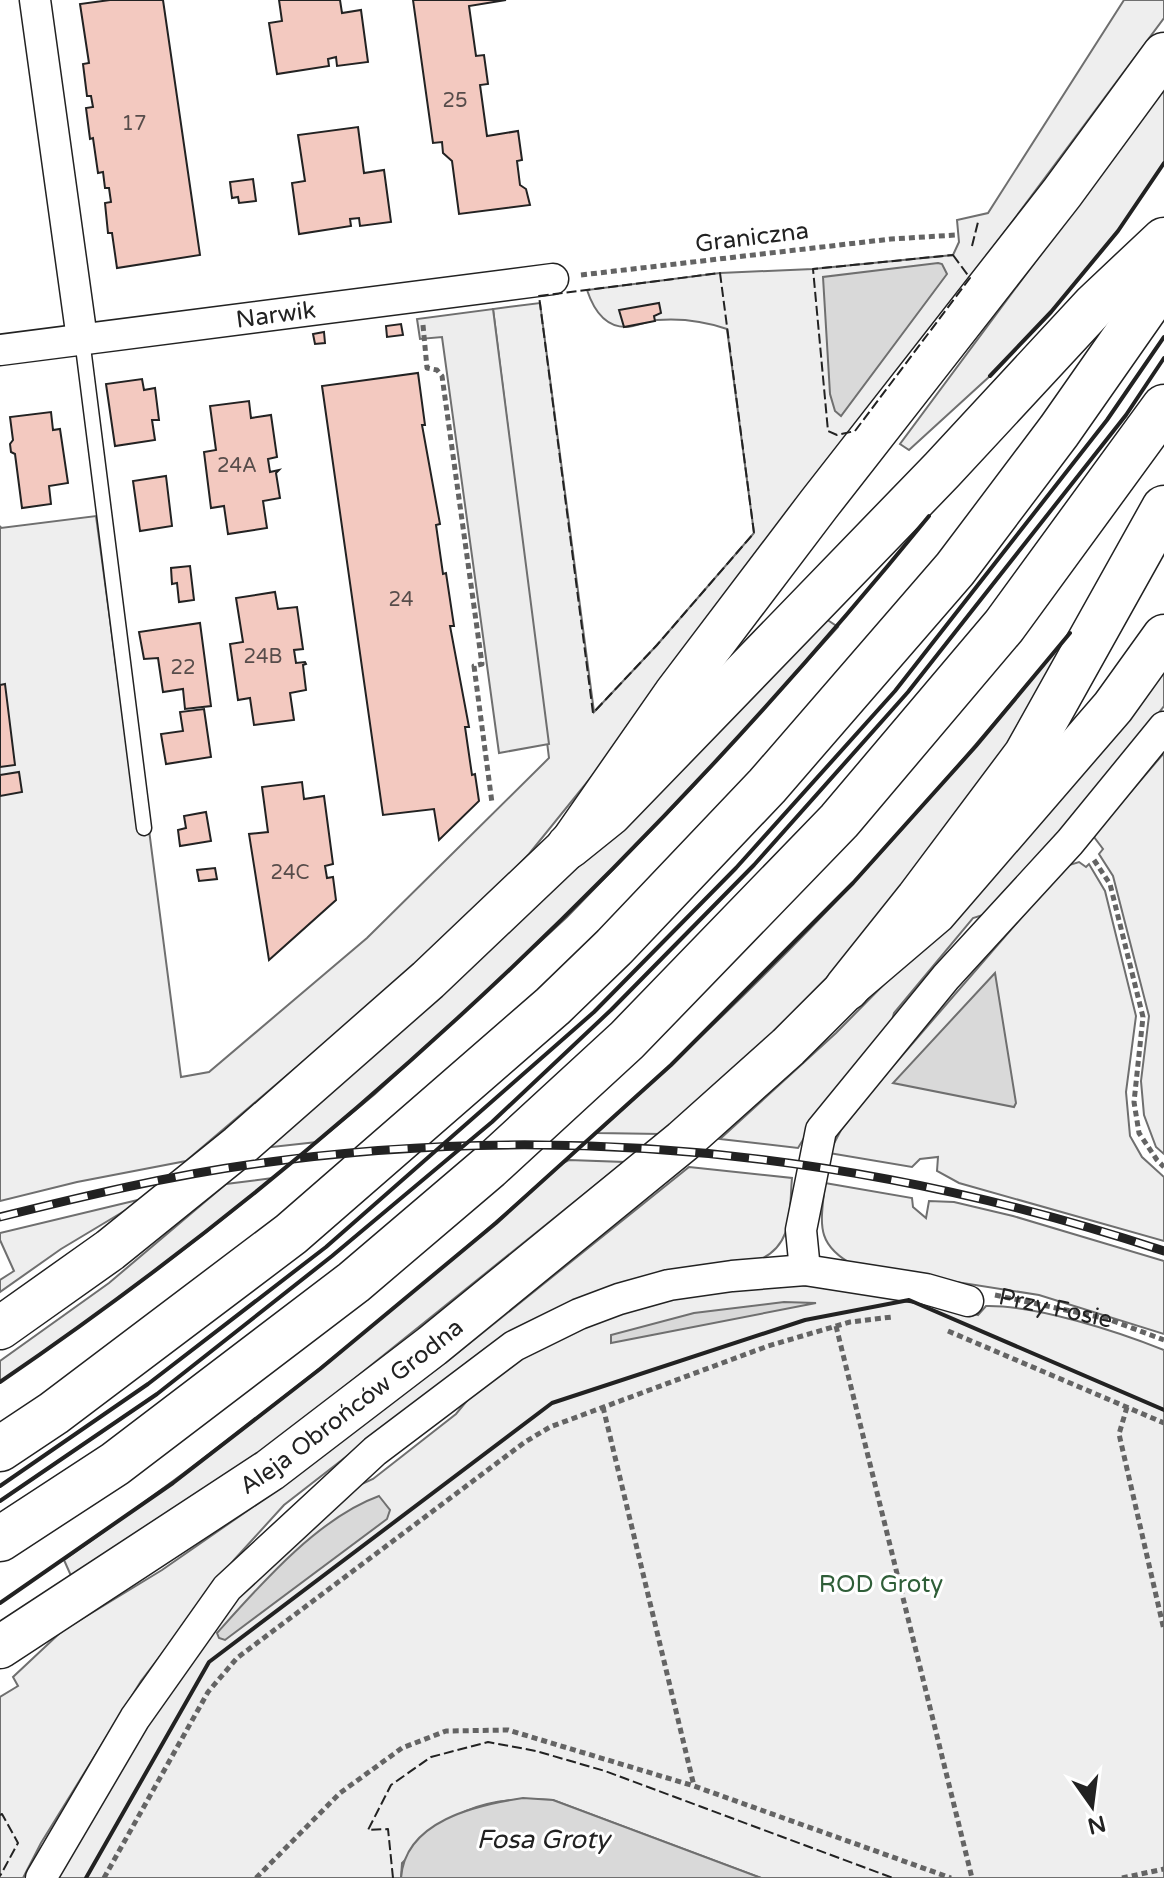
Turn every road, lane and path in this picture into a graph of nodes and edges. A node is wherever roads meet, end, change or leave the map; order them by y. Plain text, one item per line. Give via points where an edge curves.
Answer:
1 (35, 0) edge
2 (1164, 54) edge
3 (956, 235) dead end
4 (1164, 240) edge
5 (553, 279) joint
6 (1164, 281) edge
7 (420, 297) junction
8 (82, 339) junction
9 (0, 350) edge
10 (1164, 407) edge
11 (1164, 508) edge
12 (1164, 636) edge
13 (1164, 727) edge
14 (492, 803) dead end
15 (144, 828) dead end
16 (569, 846) junction
17 (1093, 859) dead end
18 (847, 988) junction
19 (1164, 1167) edge
20 (805, 1270) junction
21 (968, 1301) joint
22 (899, 1317) dead end
23 (836, 1326) junction
24 (0, 1328) edge
25 (945, 1330) dead end
26 (1164, 1340) edge
27 (603, 1407) junction
28 (1127, 1407) junction
29 (1164, 1423) edge
30 (0, 1449) edge
31 (0, 1539) edge
32 (1164, 1630) edge
33 (0, 1647) edge
34 (694, 1786) junction
35 (1164, 1869) edge
36 (41, 1878) edge
37 (104, 1878) edge
38 (256, 1878) edge
39 (951, 1878) edge
40 (972, 1878) edge
41 (1122, 1878) edge

1 - 8 street
2 - 16 main road via 675,694
3 - 5 path, Graniczna
4 - 16 highway via 1095,305 610,813
5 - 7 street, Narwik
6 - 30 highway via 955,569 767,786 614,947 291,1234
7 - 8 street, Narwik
7 - 14 path via 427,368 442,376 482,664 474,666
8 - 9 street, Narwik
8 - 15 lane
10 - 31 highway via 1004,626 839,821 627,1040 354,1282 115,1464
11 - 18 highway via 1026,755
12 - 18 main road, Aleja Obrońców Grodna via 1113,707 935,913
13 - 20 street via 821,1130 801,1230
16 - 24 main road via 428,980 239,1146 110,1250
17 - 19 path via 1110,884 1143,1017 1134,1102 1139,1133
18 - 33 main road, Aleja Obrońców Grodna via 683,1141 432,1346 270,1470
20 - 21 street, Przy Fosie
20 - 36 street, Przy Fosie via 669,1285 579,1314 514,1346 375,1451 227,1588 135,1718
21 - 26 path, Przy Fosie via 988,1294 1108,1319
22 - 23 path
23 - 27 path
23 - 40 path
25 - 28 path
27 - 34 path
27 - 37 path via 525,1442 237,1658 208,1692
28 - 29 path
28 - 32 path via 1119,1434
34 - 38 path via 508,1730 446,1731 402,1748 340,1793
34 - 39 path
35 - 41 path

